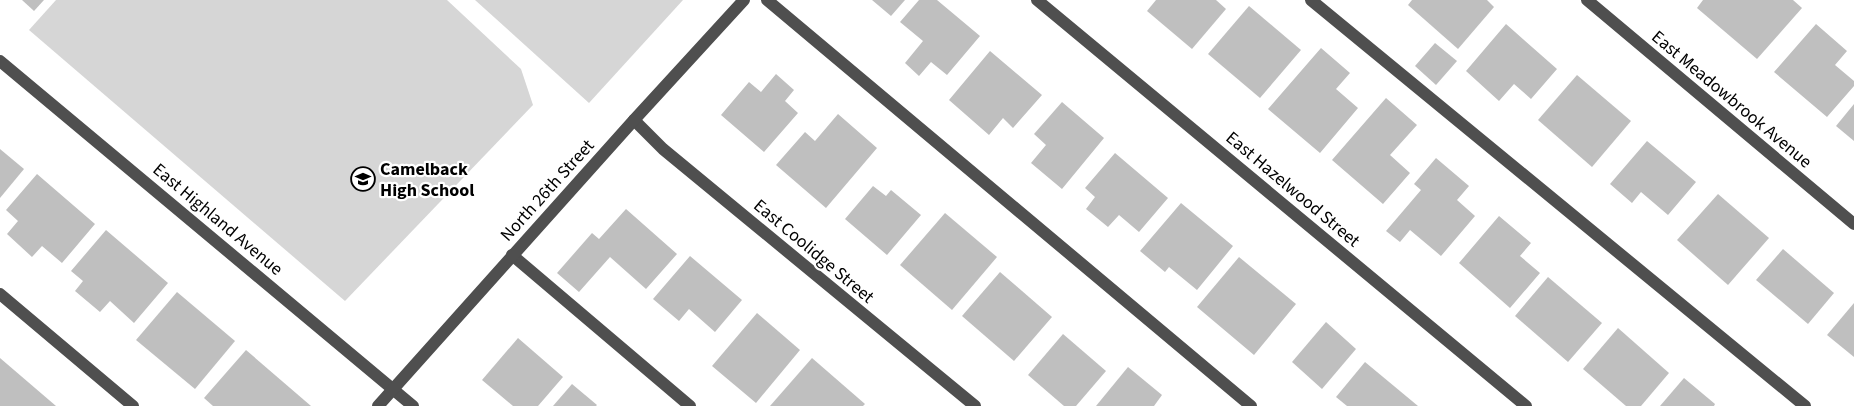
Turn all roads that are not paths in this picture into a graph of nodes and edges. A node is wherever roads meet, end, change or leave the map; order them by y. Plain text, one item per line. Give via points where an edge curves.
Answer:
1 (744, 0) edge
2 (767, 0) edge
3 (1037, 0) edge
4 (1311, 0) edge
5 (1587, 0) edge
6 (0, 61) edge
7 (634, 120) junction
8 (1854, 224) edge
9 (512, 255) junction
10 (0, 294) edge
11 (393, 390) junction
12 (133, 406) edge
13 (378, 406) edge
14 (413, 406) edge
15 (690, 406) edge
16 (975, 406) edge
17 (1251, 406) edge
18 (1526, 406) edge
19 (1805, 406) edge

1 - 7 street, North 26th Street
2 - 17 street
3 - 18 street, East Hazelwood Street
4 - 19 street
5 - 8 street, East Meadowbrook Avenue
6 - 11 street, East Highland Avenue
7 - 9 street, North 26th Street
7 - 16 street, East Coolidge Street via 663,149
9 - 11 street, North 26th Street
9 - 15 street
10 - 12 street
11 - 13 street, North 26th Street
11 - 14 street, East Highland Avenue

